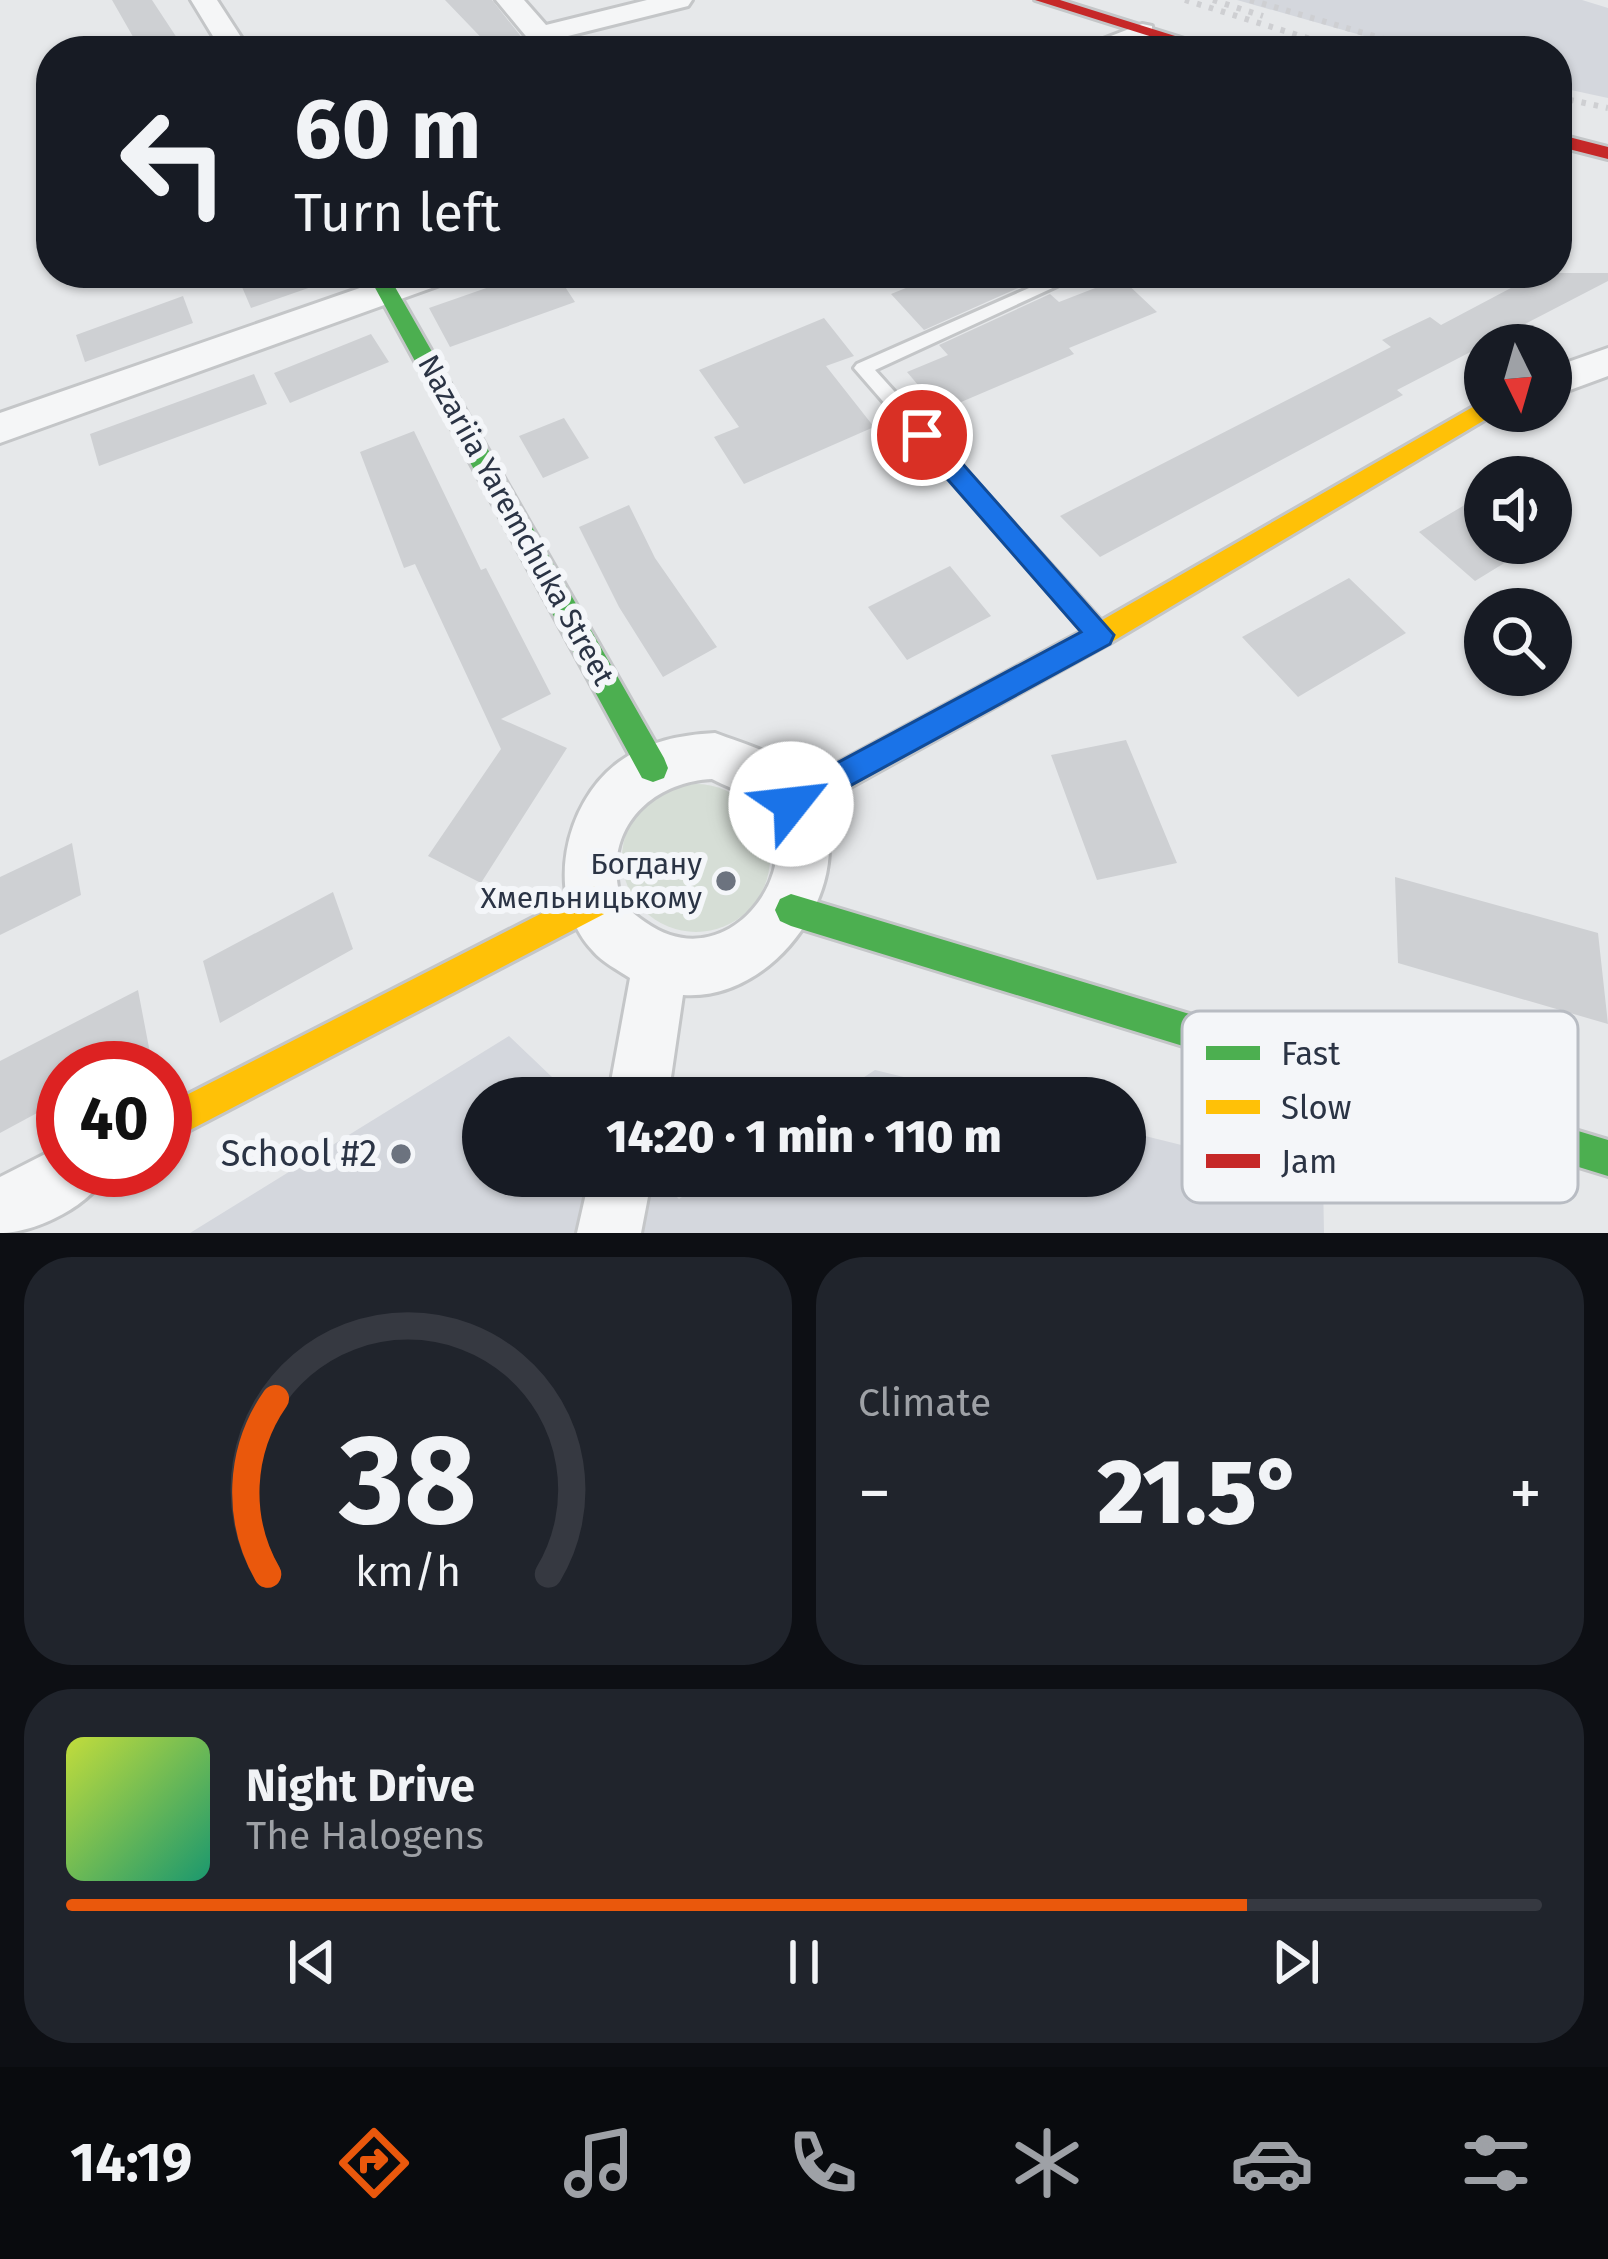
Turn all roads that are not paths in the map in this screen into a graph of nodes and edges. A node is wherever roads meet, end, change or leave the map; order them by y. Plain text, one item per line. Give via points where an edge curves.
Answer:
1 (204, 0) edge
2 (509, 0) edge
3 (680, 0) edge
4 (1043, 0) edge
5 (1142, 32) junction
6 (227, 36) edge
7 (1130, 36) edge
8 (1157, 36) edge
9 (1572, 144) edge
10 (1608, 153) edge
11 (366, 288) edge
12 (385, 288) edge
13 (1043, 288) edge
14 (1608, 362) edge
15 (1572, 375) edge
16 (1464, 421) edge
17 (0, 428) edge
18 (1100, 635) junction
19 (653, 768) junction
20 (791, 804) junction
21 (595, 902) junction
22 (791, 910) junction
23 (660, 965) junction
24 (1182, 1029) edge
25 (641, 1077) edge
26 (192, 1111) edge
27 (1578, 1149) edge
28 (1608, 1158) edge
29 (36, 1191) edge
30 (617, 1197) edge
31 (0, 1210) edge
32 (609, 1233) edge

1 - 6 street
2 - 3 street via 540,35
4 - 5 street
5 - 7 street
5 - 8 street
9 - 10 street
11 - 17 street
12 - 19 street, Nazariia Yaremchuka Street
13 - 18 lane via 863,368
14 - 15 street
16 - 18 street
18 - 20 street
19 - 20 street via 684,758 730,760 771,780
19 - 21 street via 628,785 594,838
20 - 22 street via 804,874
21 - 23 street via 632,952
21 - 26 street
22 - 23 street via 767,940 734,960 698,970
22 - 24 street
23 - 25 street
27 - 28 street
29 - 31 street
30 - 32 street

